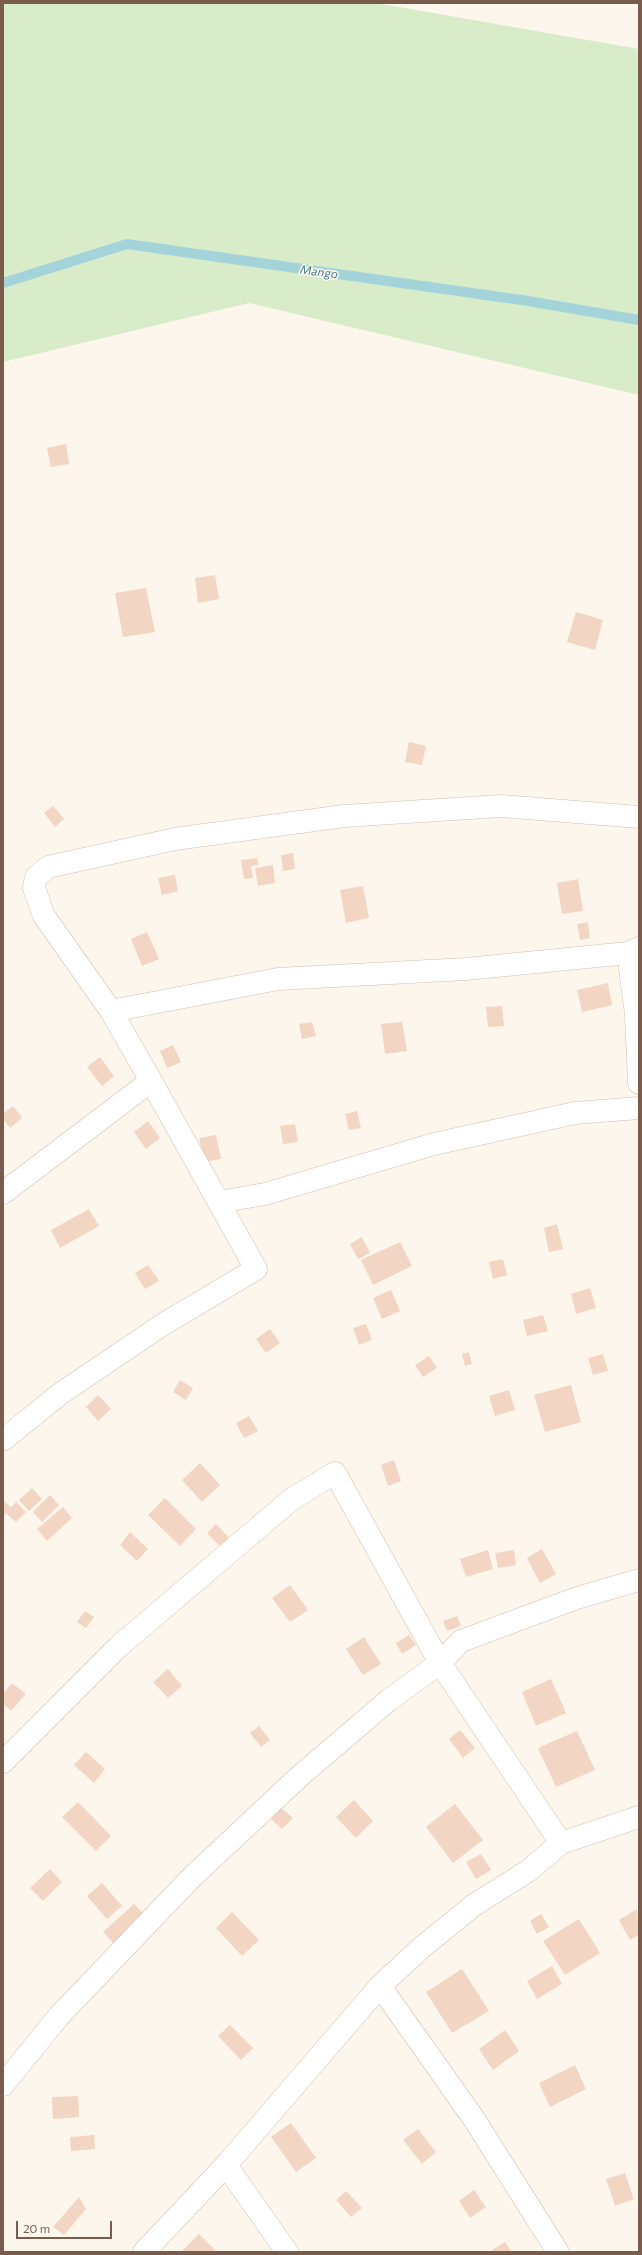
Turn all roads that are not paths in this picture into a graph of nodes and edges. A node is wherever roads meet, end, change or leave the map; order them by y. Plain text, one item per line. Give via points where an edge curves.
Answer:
1 (639, 817) edge
2 (634, 950) edge
3 (111, 1011) junction
4 (151, 1081) junction
5 (639, 1083) edge
6 (639, 1108) edge
7 (3, 1193) edge
8 (219, 1202) junction
9 (3, 1440) edge
10 (639, 1580) edge
11 (440, 1663) junction
12 (3, 1762) edge
13 (639, 1817) edge
14 (561, 1843) junction
15 (380, 1986) junction
16 (3, 2085) edge
17 (226, 2165) junction
18 (144, 2252) edge
19 (287, 2252) edge
20 (558, 2252) edge

1 - 3 street via 501,806 344,816 174,839 48,867 36,877 34,888 44,916
2 - 3 street via 466,969 278,978
2 - 5 street
3 - 4 street
4 - 7 street
4 - 8 street
6 - 8 street via 575,1113 434,1144 265,1194
8 - 9 street via 256,1269 162,1325 60,1394
10 - 11 street via 577,1598 461,1641
11 - 12 street via 335,1473 292,1498 118,1647
11 - 14 street
11 - 16 street via 389,1700 301,1775 191,1878 59,2016
13 - 14 street
14 - 15 street via 528,1871 474,1905 421,1948
15 - 17 street
15 - 20 street via 474,2119
17 - 18 street
17 - 19 street

